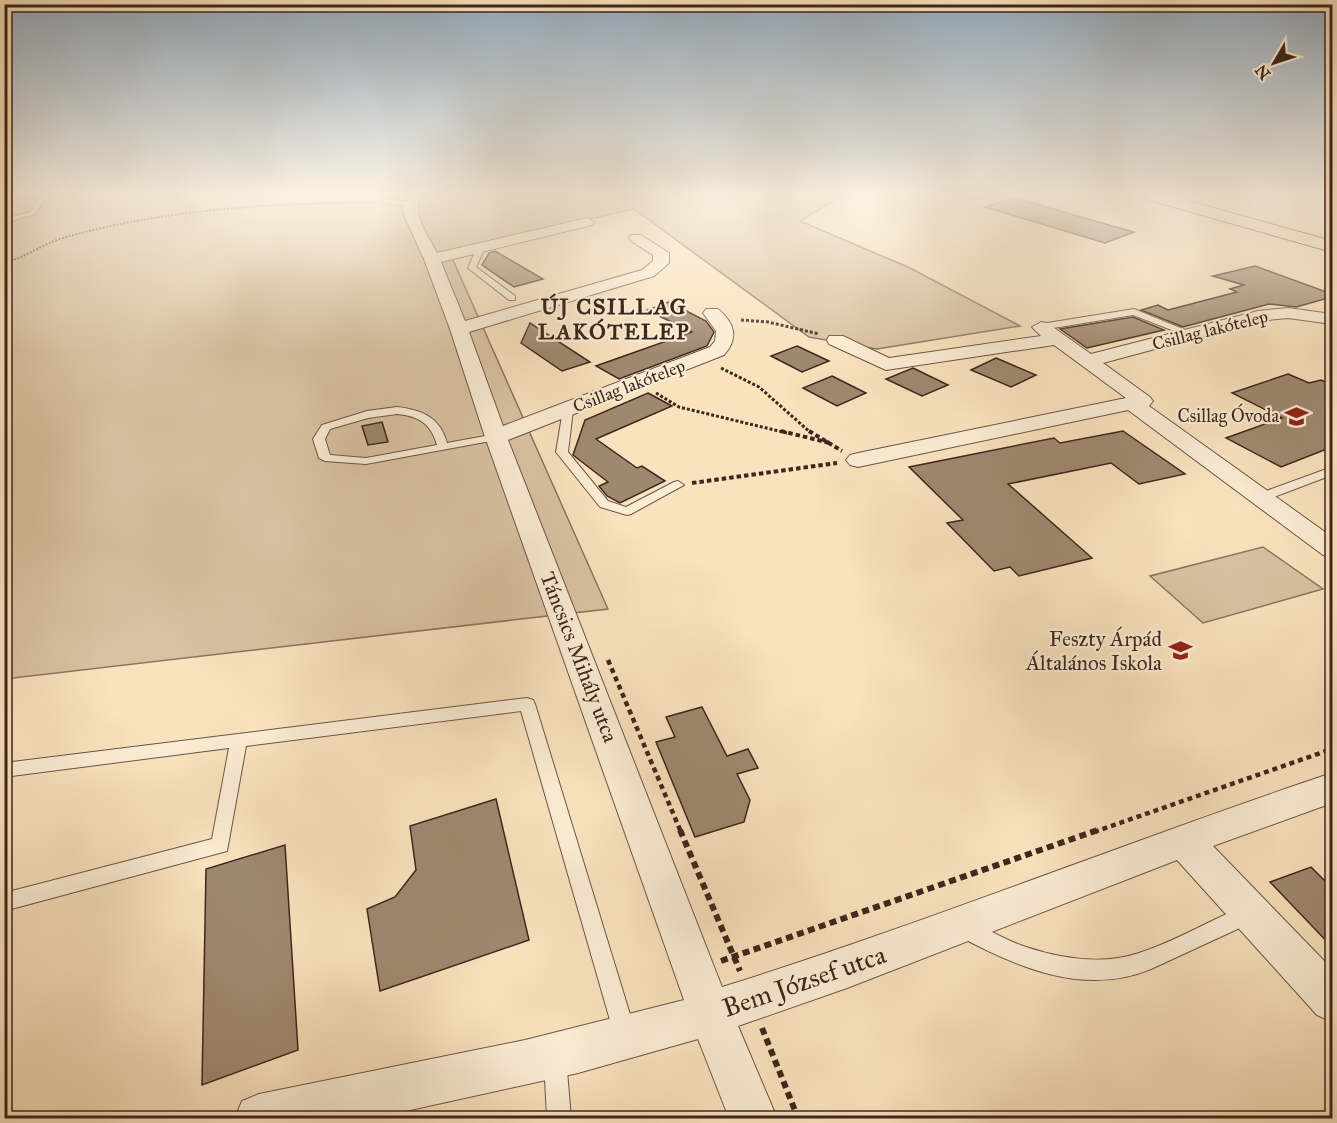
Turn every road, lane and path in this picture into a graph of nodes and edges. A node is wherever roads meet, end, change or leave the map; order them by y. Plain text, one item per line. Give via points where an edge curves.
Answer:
1 (37, 247) edge
2 (426, 247) edge
3 (654, 247) edge
4 (481, 248) joint
5 (432, 259) junction
6 (4, 263) edge
7 (512, 298) dead end
8 (717, 317) joint
9 (1332, 319) edge
10 (1041, 327) joint
11 (459, 329) junction
12 (1190, 334) junction
13 (1058, 339) junction
14 (836, 340) joint
15 (1089, 361) junction
16 (690, 362) junction
17 (639, 382) junction
18 (1132, 403) junction
19 (568, 410) junction
20 (496, 437) junction
21 (830, 443) junction
22 (443, 447) junction
23 (858, 460) junction
24 (1332, 471) edge
25 (678, 484) joint
26 (1262, 497) junction
27 (1332, 549) edge
28 (604, 651) dead end
29 (239, 740) junction
30 (1332, 749) edge
31 (4, 770) edge
32 (1332, 788) edge
33 (1184, 842) junction
34 (4, 902) edge
35 (1252, 913) junction
36 (962, 927) junction
37 (716, 963) junction
38 (1332, 1000) edge
39 (731, 1006) junction
40 (626, 1038) junction
41 (554, 1057) junction
42 (259, 1119) edge
43 (559, 1119) edge
44 (753, 1119) edge
45 (798, 1119) edge

1 - 6 path
2 - 5 street, Táncsics Mihály utca
3 - 11 street via 661,254 661,263 648,273
4 - 5 street
4 - 7 lane via 472,268
5 - 11 street, Táncsics Mihály utca
8 - 14 path via 768,322
8 - 16 street, Csillag lakótelep via 727,334 723,346
9 - 12 street, Csillag lakótelep via 1277,313
10 - 12 lane via 1134,312
10 - 13 street
11 - 20 street, Táncsics Mihály utca
12 - 15 street, Csillag lakótelep
13 - 14 street via 886,364
13 - 15 street
15 - 18 street via 1143,401
16 - 17 street, Csillag lakótelep
16 - 21 path via 747,377 809,431
17 - 19 street, Csillag lakótelep
17 - 21 path via 679,407
18 - 23 street
18 - 26 street
19 - 20 street, Csillag lakótelep
19 - 25 lane via 562,452 604,504 627,511
20 - 22 lane
20 - 37 street, Táncsics Mihály utca
21 - 23 path
22 - 22 lane via 366,461 325,458 319,439 326,427 349,419 403,412 424,417 436,427
23 - 25 path
24 - 26 lane
26 - 27 street
28 - 37 path
29 - 31 lane
29 - 34 lane via 220,845
29 - 40 lane via 527,704
30 - 37 path
32 - 33 street, Bem József utca
33 - 35 street
33 - 36 street, Bem József utca
35 - 36 lane via 1137,965 1096,971 1035,963
35 - 38 street
36 - 39 street, Bem József utca
37 - 39 street, Táncsics Mihály utca
37 - 39 path
39 - 40 street, Bem József utca
39 - 44 street, Táncsics Mihály utca
39 - 45 path
40 - 41 street, Bem József utca
41 - 42 street, Bem József utca
41 - 43 lane

